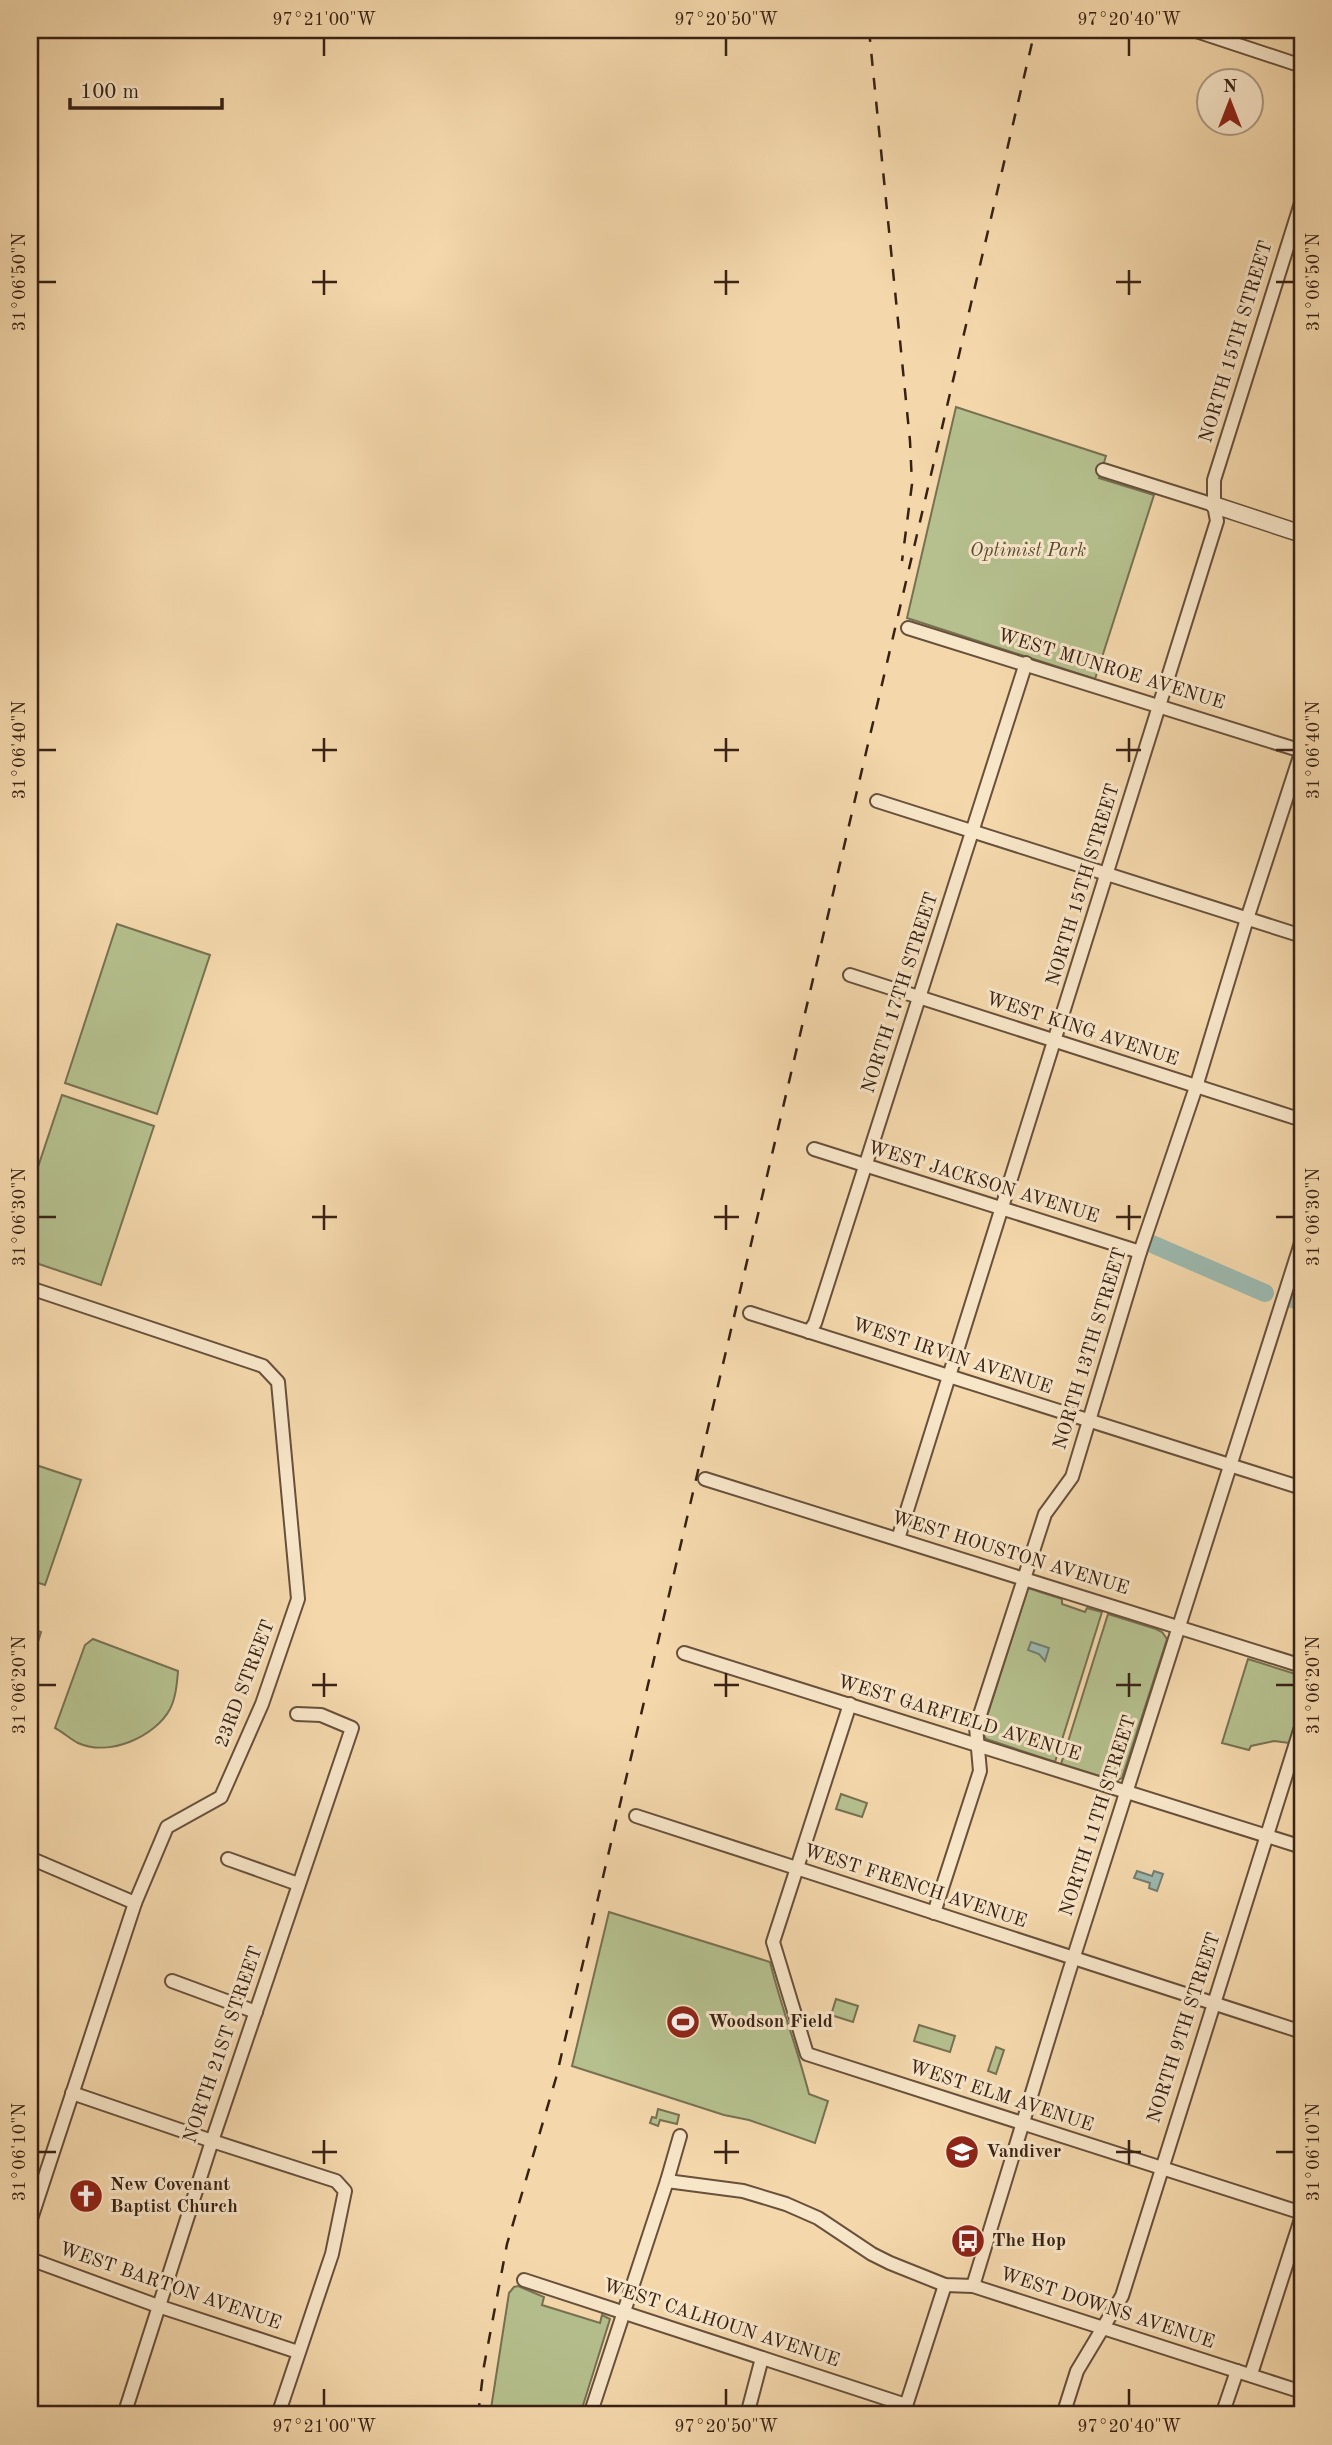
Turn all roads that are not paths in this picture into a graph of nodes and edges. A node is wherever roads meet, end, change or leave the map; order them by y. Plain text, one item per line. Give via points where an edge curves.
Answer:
1 (1193, 30) edge
2 (1302, 66) edge
3 (1302, 200) edge
4 (1103, 470) dead end
5 (1214, 505) junction
6 (1302, 534) edge
7 (908, 628) dead end
8 (1026, 663) junction
9 (1161, 705) junction
10 (1302, 750) edge
11 (877, 801) dead end
12 (972, 832) junction
13 (1107, 873) junction
14 (1247, 919) junction
15 (1302, 936) edge
16 (850, 975) dead end
17 (919, 999) junction
18 (1055, 1042) junction
19 (1196, 1087) junction
20 (1302, 1120) edge
21 (814, 1149) dead end
22 (866, 1166) junction
23 (1002, 1208) junction
24 (1302, 1240) edge
25 (1140, 1252) junction
26 (30, 1288) edge
27 (750, 1313) dead end
28 (809, 1332) junction
29 (949, 1376) junction
30 (1090, 1422) junction
31 (1229, 1466) junction
32 (705, 1479) dead end
33 (1302, 1488) edge
34 (898, 1539) junction
35 (1023, 1579) junction
36 (1179, 1626) junction
37 (684, 1653) dead end
38 (1302, 1666) edge
39 (850, 1704) junction
40 (297, 1714) dead end
41 (1302, 1724) edge
42 (978, 1745) junction
43 (1127, 1792) junction
44 (636, 1816) dead end
45 (1268, 1837) junction
46 (1302, 1847) edge
47 (30, 1858) edge
48 (228, 1859) dead end
49 (797, 1869) junction
50 (298, 1884) junction
51 (135, 1903) junction
52 (934, 1913) junction
53 (1073, 1958) junction
54 (172, 1981) dead end
55 (1213, 2004) junction
56 (256, 2012) junction
57 (1302, 2032) edge
58 (72, 2093) junction
59 (1021, 2124) junction
60 (680, 2136) dead end
61 (212, 2141) junction
62 (1160, 2169) junction
63 (667, 2181) junction
64 (1302, 2214) edge
65 (30, 2222) edge
66 (30, 2259) edge
67 (524, 2280) dead end
68 (945, 2286) junction
69 (972, 2286) junction
70 (158, 2306) junction
71 (623, 2313) junction
72 (1102, 2326) junction
73 (298, 2352) junction
74 (762, 2358) junction
75 (1237, 2371) junction
76 (1251, 2374) junction
77 (1302, 2392) edge
78 (905, 2410) edge
79 (124, 2415) edge
80 (278, 2415) edge
81 (590, 2415) edge
82 (747, 2415) edge
83 (1063, 2415) edge
84 (1222, 2415) edge

1 - 2 street
3 - 5 street, NORTH 15TH STREET via 1214,480
4 - 5 street
5 - 6 street
5 - 9 street, NORTH 15TH STREET via 1217,521
7 - 8 street, WEST MUNROE AVENUE
8 - 9 street, WEST MUNROE AVENUE
8 - 12 street, NORTH 17TH STREET
9 - 10 street, WEST MUNROE AVENUE
9 - 13 street, NORTH 15TH STREET
10 - 14 street, NORTH 13TH STREET
11 - 12 street
12 - 13 street
12 - 17 street, NORTH 17TH STREET
13 - 14 street
13 - 18 street, NORTH 15TH STREET
14 - 15 street
14 - 19 street, NORTH 13TH STREET
16 - 17 street, WEST KING AVENUE
17 - 18 street, WEST KING AVENUE
17 - 22 street, NORTH 17TH STREET
18 - 19 street, WEST KING AVENUE
18 - 23 street, NORTH 15TH STREET
19 - 20 street, WEST KING AVENUE
19 - 25 street, NORTH 13TH STREET
21 - 22 street, WEST JACKSON AVENUE
22 - 23 street, WEST JACKSON AVENUE
22 - 28 street, NORTH 17TH STREET
23 - 25 street, WEST JACKSON AVENUE
23 - 29 street, NORTH 15TH STREET
24 - 31 street, NORTH 11TH STREET
25 - 30 street, NORTH 13TH STREET
26 - 51 street, 23RD STREET via 263,1366 278,1382 298,1599 262,1704 221,1797 167,1827
27 - 28 street, WEST IRVIN AVENUE
28 - 29 street, WEST IRVIN AVENUE
29 - 30 street, WEST IRVIN AVENUE
29 - 34 street, NORTH 15TH STREET
30 - 31 street, WEST IRVIN AVENUE
30 - 35 street, NORTH 13TH STREET via 1072,1477 1045,1514
31 - 33 street, WEST IRVIN AVENUE
31 - 36 street, NORTH 11TH STREET
32 - 34 street, WEST HOUSTON AVENUE
34 - 35 street, WEST HOUSTON AVENUE
35 - 36 street, WEST HOUSTON AVENUE
35 - 42 street, NORTH 13TH STREET via 976,1727
36 - 38 street, WEST HOUSTON AVENUE
36 - 43 street, NORTH 11TH STREET
37 - 39 street, WEST GARFIELD AVENUE
39 - 42 street, WEST GARFIELD AVENUE
39 - 49 street
40 - 50 street, NORTH 21ST STREET via 321,1715 352,1728
41 - 45 street, NORTH 9TH STREET
42 - 43 street, WEST GARFIELD AVENUE
42 - 52 street, NORTH 13TH STREET via 980,1771
43 - 45 street, WEST GARFIELD AVENUE
43 - 53 street, NORTH 11TH STREET
44 - 49 street, WEST FRENCH AVENUE
45 - 46 street, WEST GARFIELD AVENUE
45 - 55 street, NORTH 9TH STREET
47 - 51 street
48 - 50 street
49 - 52 street, WEST FRENCH AVENUE
49 - 59 street, WEST ELM AVENUE via 773,1942 807,2054
50 - 56 street, NORTH 21ST STREET
51 - 58 street, 23RD STREET
52 - 53 street, WEST FRENCH AVENUE
53 - 55 street, WEST FRENCH AVENUE
53 - 59 street, NORTH 11TH STREET
54 - 56 street
55 - 57 street, WEST FRENCH AVENUE
55 - 62 street, NORTH 9TH STREET
56 - 61 street, NORTH 21ST STREET
58 - 61 street
58 - 65 street, 23RD STREET
59 - 62 street, WEST ELM AVENUE
59 - 69 street, NORTH 11TH STREET
60 - 63 street
61 - 70 street, NORTH 21ST STREET
61 - 73 street via 336,2181 345,2191 332,2254
62 - 64 street, WEST ELM AVENUE
62 - 72 street, NORTH 9TH STREET via 1122,2296
63 - 68 street, WEST DOWNS AVENUE via 743,2191 786,2204 818,2218 872,2254
63 - 71 street
64 - 76 street
66 - 70 street, WEST BARTON AVENUE
67 - 71 street, WEST CALHOUN AVENUE
68 - 69 street, WEST DOWNS AVENUE
68 - 78 street
69 - 72 street, WEST DOWNS AVENUE
70 - 73 street, WEST BARTON AVENUE
70 - 79 street, NORTH 21ST STREET
71 - 74 street, WEST CALHOUN AVENUE
71 - 81 street
72 - 75 street, WEST DOWNS AVENUE
72 - 83 street, NORTH 9TH STREET via 1077,2371
73 - 80 street
74 - 78 street, WEST CALHOUN AVENUE
74 - 82 street
75 - 76 street, WEST DOWNS AVENUE
75 - 84 street
76 - 77 street, WEST DOWNS AVENUE

